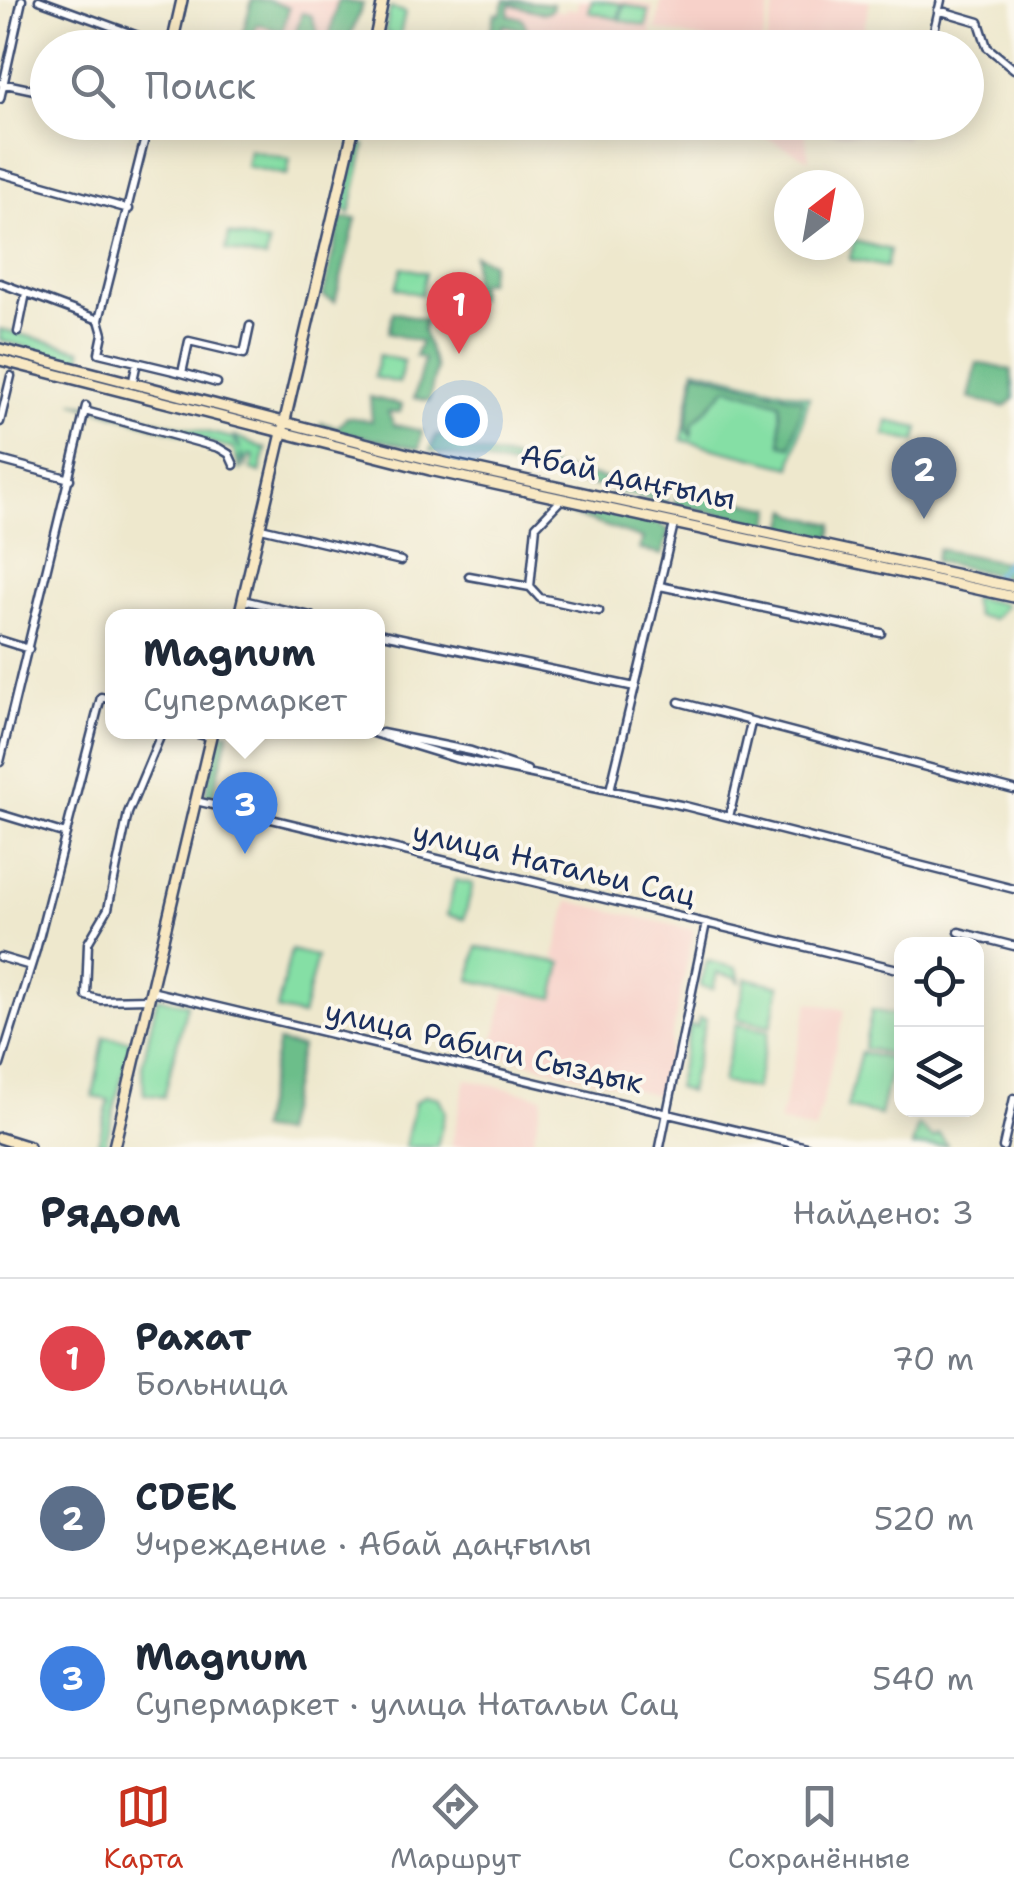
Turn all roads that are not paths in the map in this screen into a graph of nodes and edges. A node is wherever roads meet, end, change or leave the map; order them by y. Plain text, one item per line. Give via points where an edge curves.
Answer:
1 (22, 0) edge
2 (39, 0) edge
3 (182, 0) edge
4 (383, 0) edge
5 (941, 0) edge
6 (938, 10) junction
7 (126, 30) edge
8 (175, 30) edge
9 (376, 30) edge
10 (934, 30) edge
11 (982, 30) edge
12 (984, 38) edge
13 (1014, 70) edge
14 (2, 83) edge
15 (30, 89) edge
16 (0, 99) edge
17 (145, 140) edge
18 (351, 140) edge
19 (0, 173) edge
20 (129, 209) junction
21 (0, 283) edge
22 (26, 293) junction
23 (99, 320) junction
24 (250, 326) dead end
25 (18, 332) dead end
26 (0, 348) edge
27 (0, 360) edge
28 (136, 362) junction
29 (182, 373) junction
30 (11, 376) dead end
31 (218, 383) dead end
32 (132, 385) junction
33 (0, 422) edge
34 (284, 430) junction
35 (0, 460) edge
36 (234, 465) dead end
37 (70, 478) junction
38 (561, 500) junction
39 (674, 524) junction
40 (261, 528) junction
41 (401, 561) dead end
42 (469, 576) dead end
43 (660, 586) junction
44 (530, 587) junction
45 (1014, 587) edge
46 (1014, 596) edge
47 (243, 600) junction
48 (241, 609) edge
49 (281, 609) edge
50 (599, 611) dead end
51 (385, 634) edge
52 (881, 634) dead end
53 (0, 640) edge
54 (29, 649) junction
55 (635, 687) junction
56 (105, 698) edge
57 (679, 702) dead end
58 (751, 723) junction
59 (385, 736) edge
60 (159, 739) edge
61 (211, 739) edge
62 (0, 762) edge
63 (610, 790) junction
64 (1014, 790) edge
65 (196, 801) junction
66 (0, 814) edge
67 (730, 817) junction
68 (66, 834) junction
69 (1014, 889) edge
70 (706, 923) junction
71 (959, 932) dead end
72 (1014, 946) edge
73 (0, 956) edge
74 (31, 966) junction
75 (894, 968) edge
76 (150, 995) junction
77 (0, 1066) edge
78 (1014, 1098) edge
79 (666, 1114) junction
80 (0, 1138) edge
81 (18, 1145) edge
82 (30, 1147) edge
83 (114, 1147) edge
84 (660, 1147) edge
85 (807, 1147) edge
86 (1003, 1147) edge

1 - 14 street
2 - 7 street
3 - 8 main road
4 - 9 main road
5 - 6 street
6 - 10 street
6 - 11 street via 979,22
12 - 13 street
14 - 15 street
14 - 16 street
17 - 20 street
18 - 34 main road
19 - 20 street
20 - 23 street
21 - 22 street
22 - 23 street
22 - 25 street
23 - 28 street via 99,353
24 - 29 street via 244,354 189,341
26 - 32 main road, Абай даңғылы
27 - 34 main road, Абай даңғылы
28 - 29 street
28 - 32 street
29 - 31 street
30 - 33 street
32 - 34 main road, Абай даңғылы
34 - 38 main road, Абай даңғылы
34 - 40 main road
34 - 45 main road, Абай даңғылы
35 - 37 street
36 - 37 street via 218,448 86,409
37 - 54 street
38 - 39 main road, Абай даңғылы
38 - 44 street via 536,526
39 - 43 street
39 - 46 main road, Абай даңғылы
40 - 41 street
40 - 47 main road
42 - 44 street
43 - 52 street
43 - 55 street
44 - 50 street via 540,598
47 - 48 main road
47 - 49 street
51 - 55 street
53 - 54 street
54 - 62 street
55 - 63 street
56 - 68 street
57 - 58 street
58 - 64 street
58 - 67 street
59 - 63 street via 455,758
60 - 76 street, улица Рабиги Сыздык via 128,814 108,909 88,943 84,993 101,1000
61 - 65 main road
63 - 67 street
65 - 70 street, улица Натальи Сац
65 - 76 main road
66 - 68 street
67 - 69 street
68 - 74 street
70 - 75 street, улица Натальи Сац
70 - 79 street
71 - 72 street
73 - 74 street
74 - 77 street
76 - 79 street, улица Рабиги Сыздык
76 - 83 main road
78 - 86 street
79 - 84 street
79 - 85 street, улица Рабиги Сыздык
80 - 81 main road
81 - 82 main road

